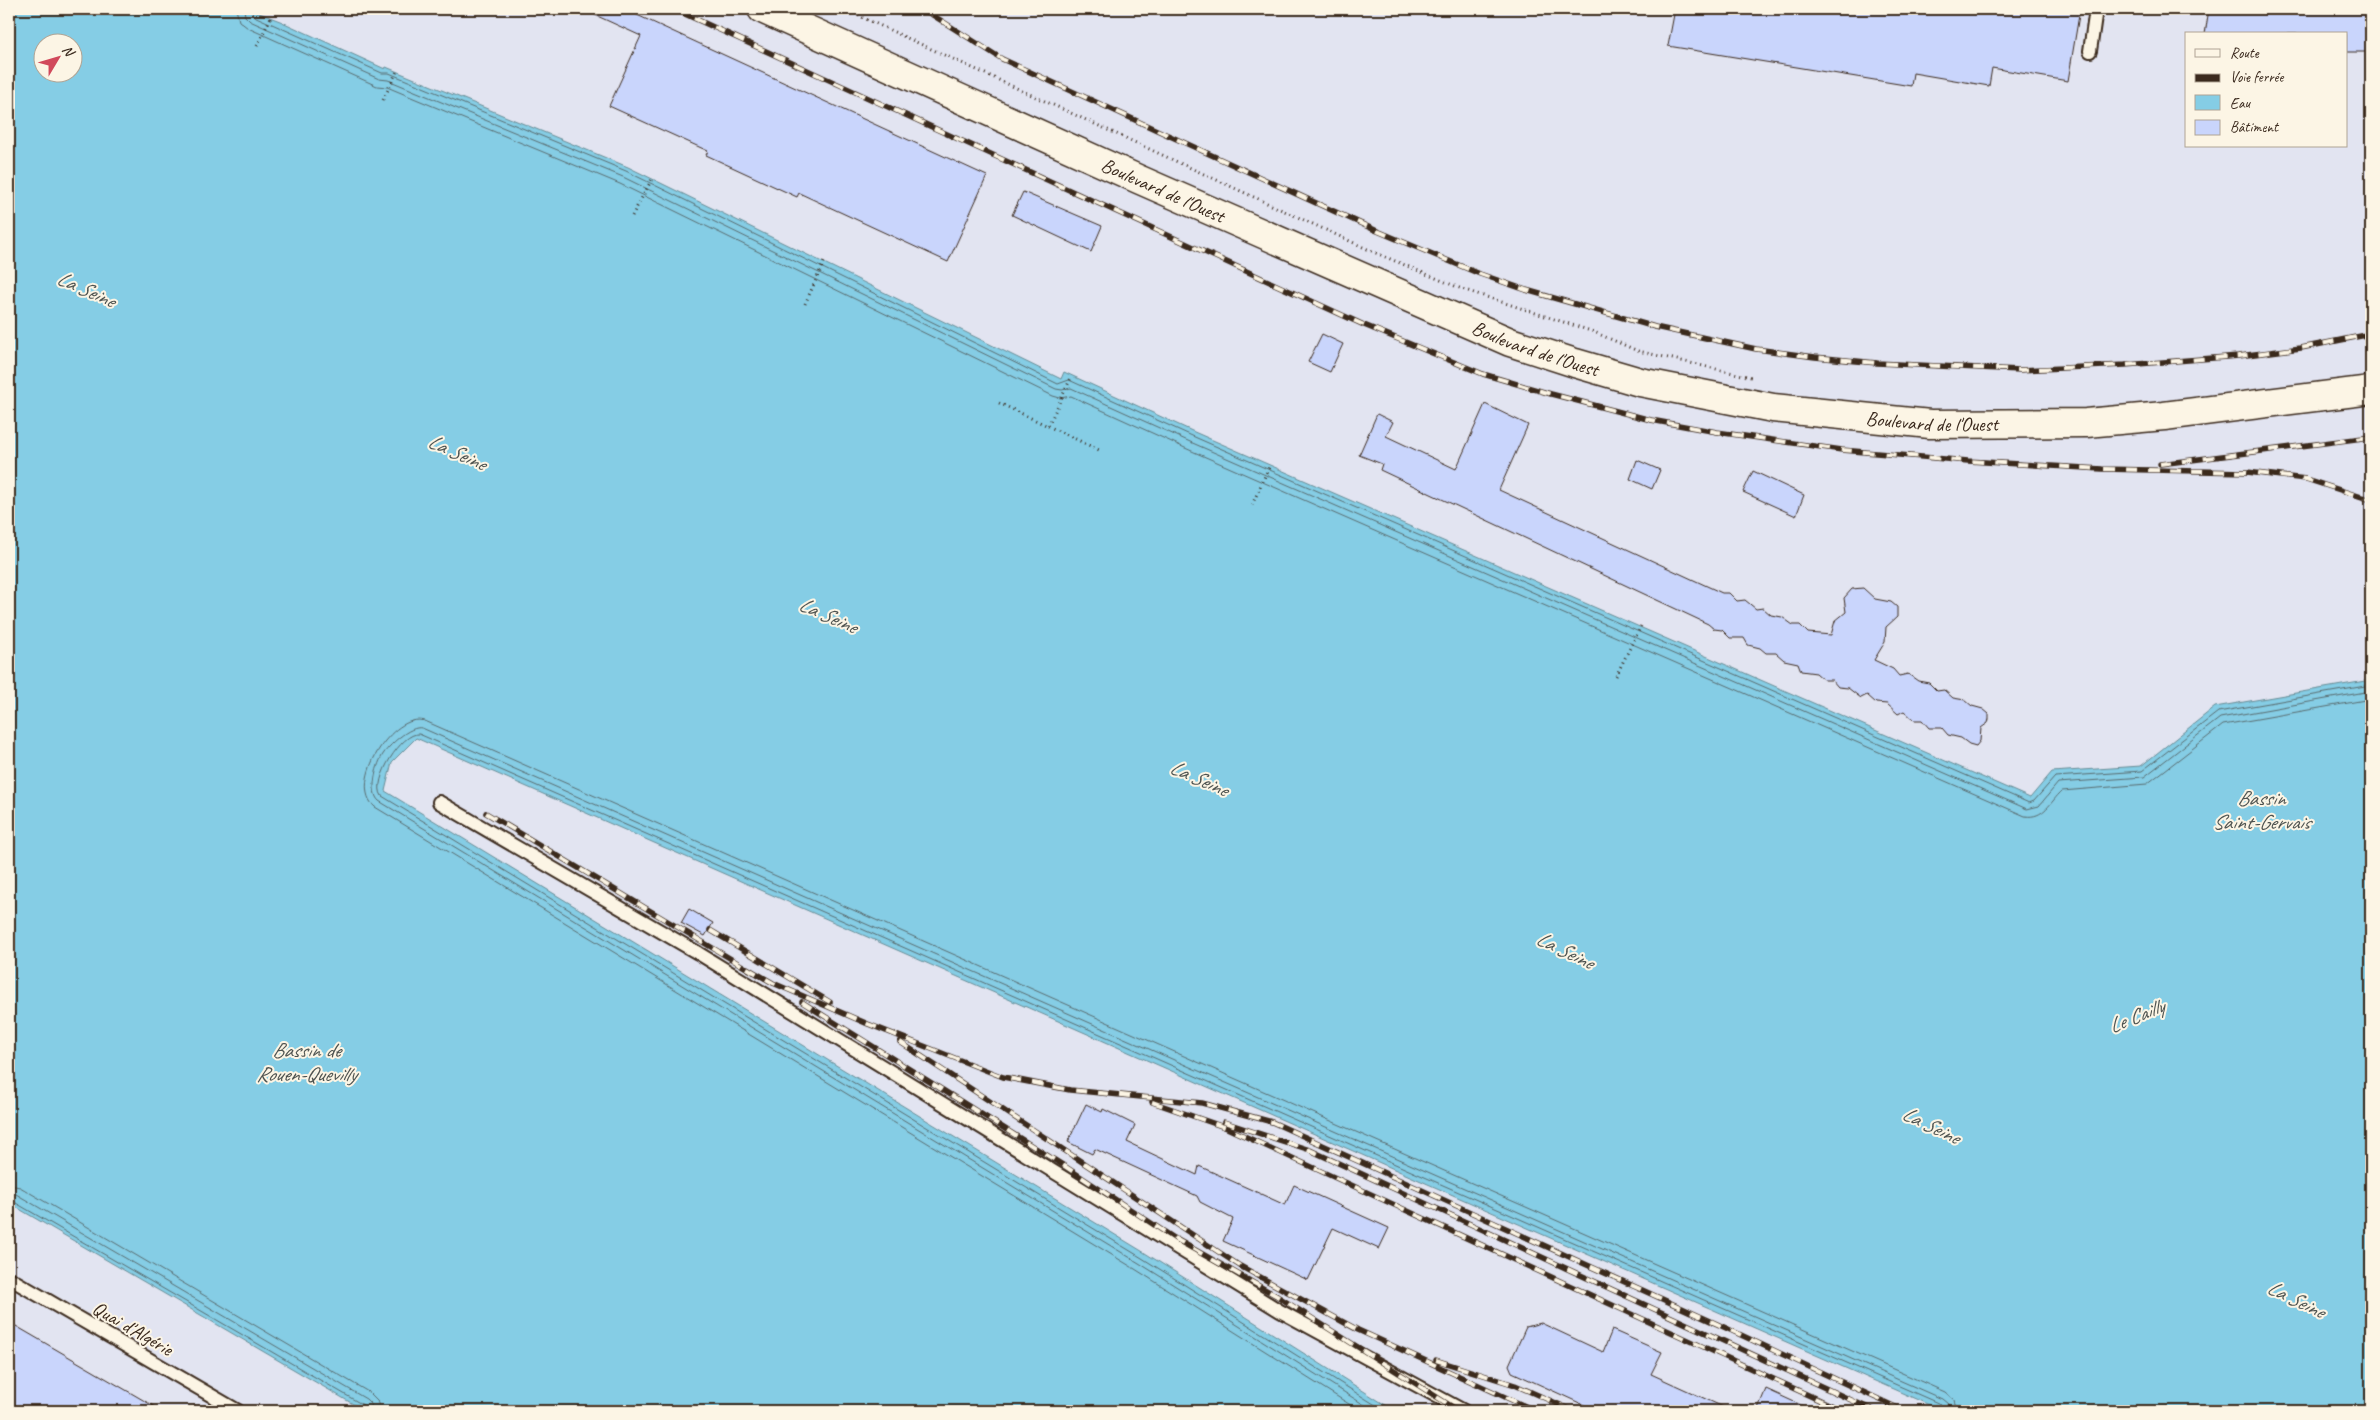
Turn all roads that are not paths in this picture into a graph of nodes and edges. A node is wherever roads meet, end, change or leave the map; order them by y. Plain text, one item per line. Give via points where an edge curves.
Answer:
1 (762, 9) edge
2 (2096, 9) edge
3 (2090, 51) dead end
4 (2371, 390) edge
5 (439, 802) dead end
6 (9, 1278) edge
7 (1432, 1394) junction
8 (238, 1411) edge
9 (1454, 1411) edge
10 (1464, 1411) edge

1 - 4 main road, Boulevard de l'Ouest via 1510,342 1640,382 1773,408 1930,424 2086,423
2 - 3 lane
5 - 7 lane via 698,953 1280,1312
6 - 8 lane, Quai d'Algérie
7 - 9 lane
7 - 10 lane

